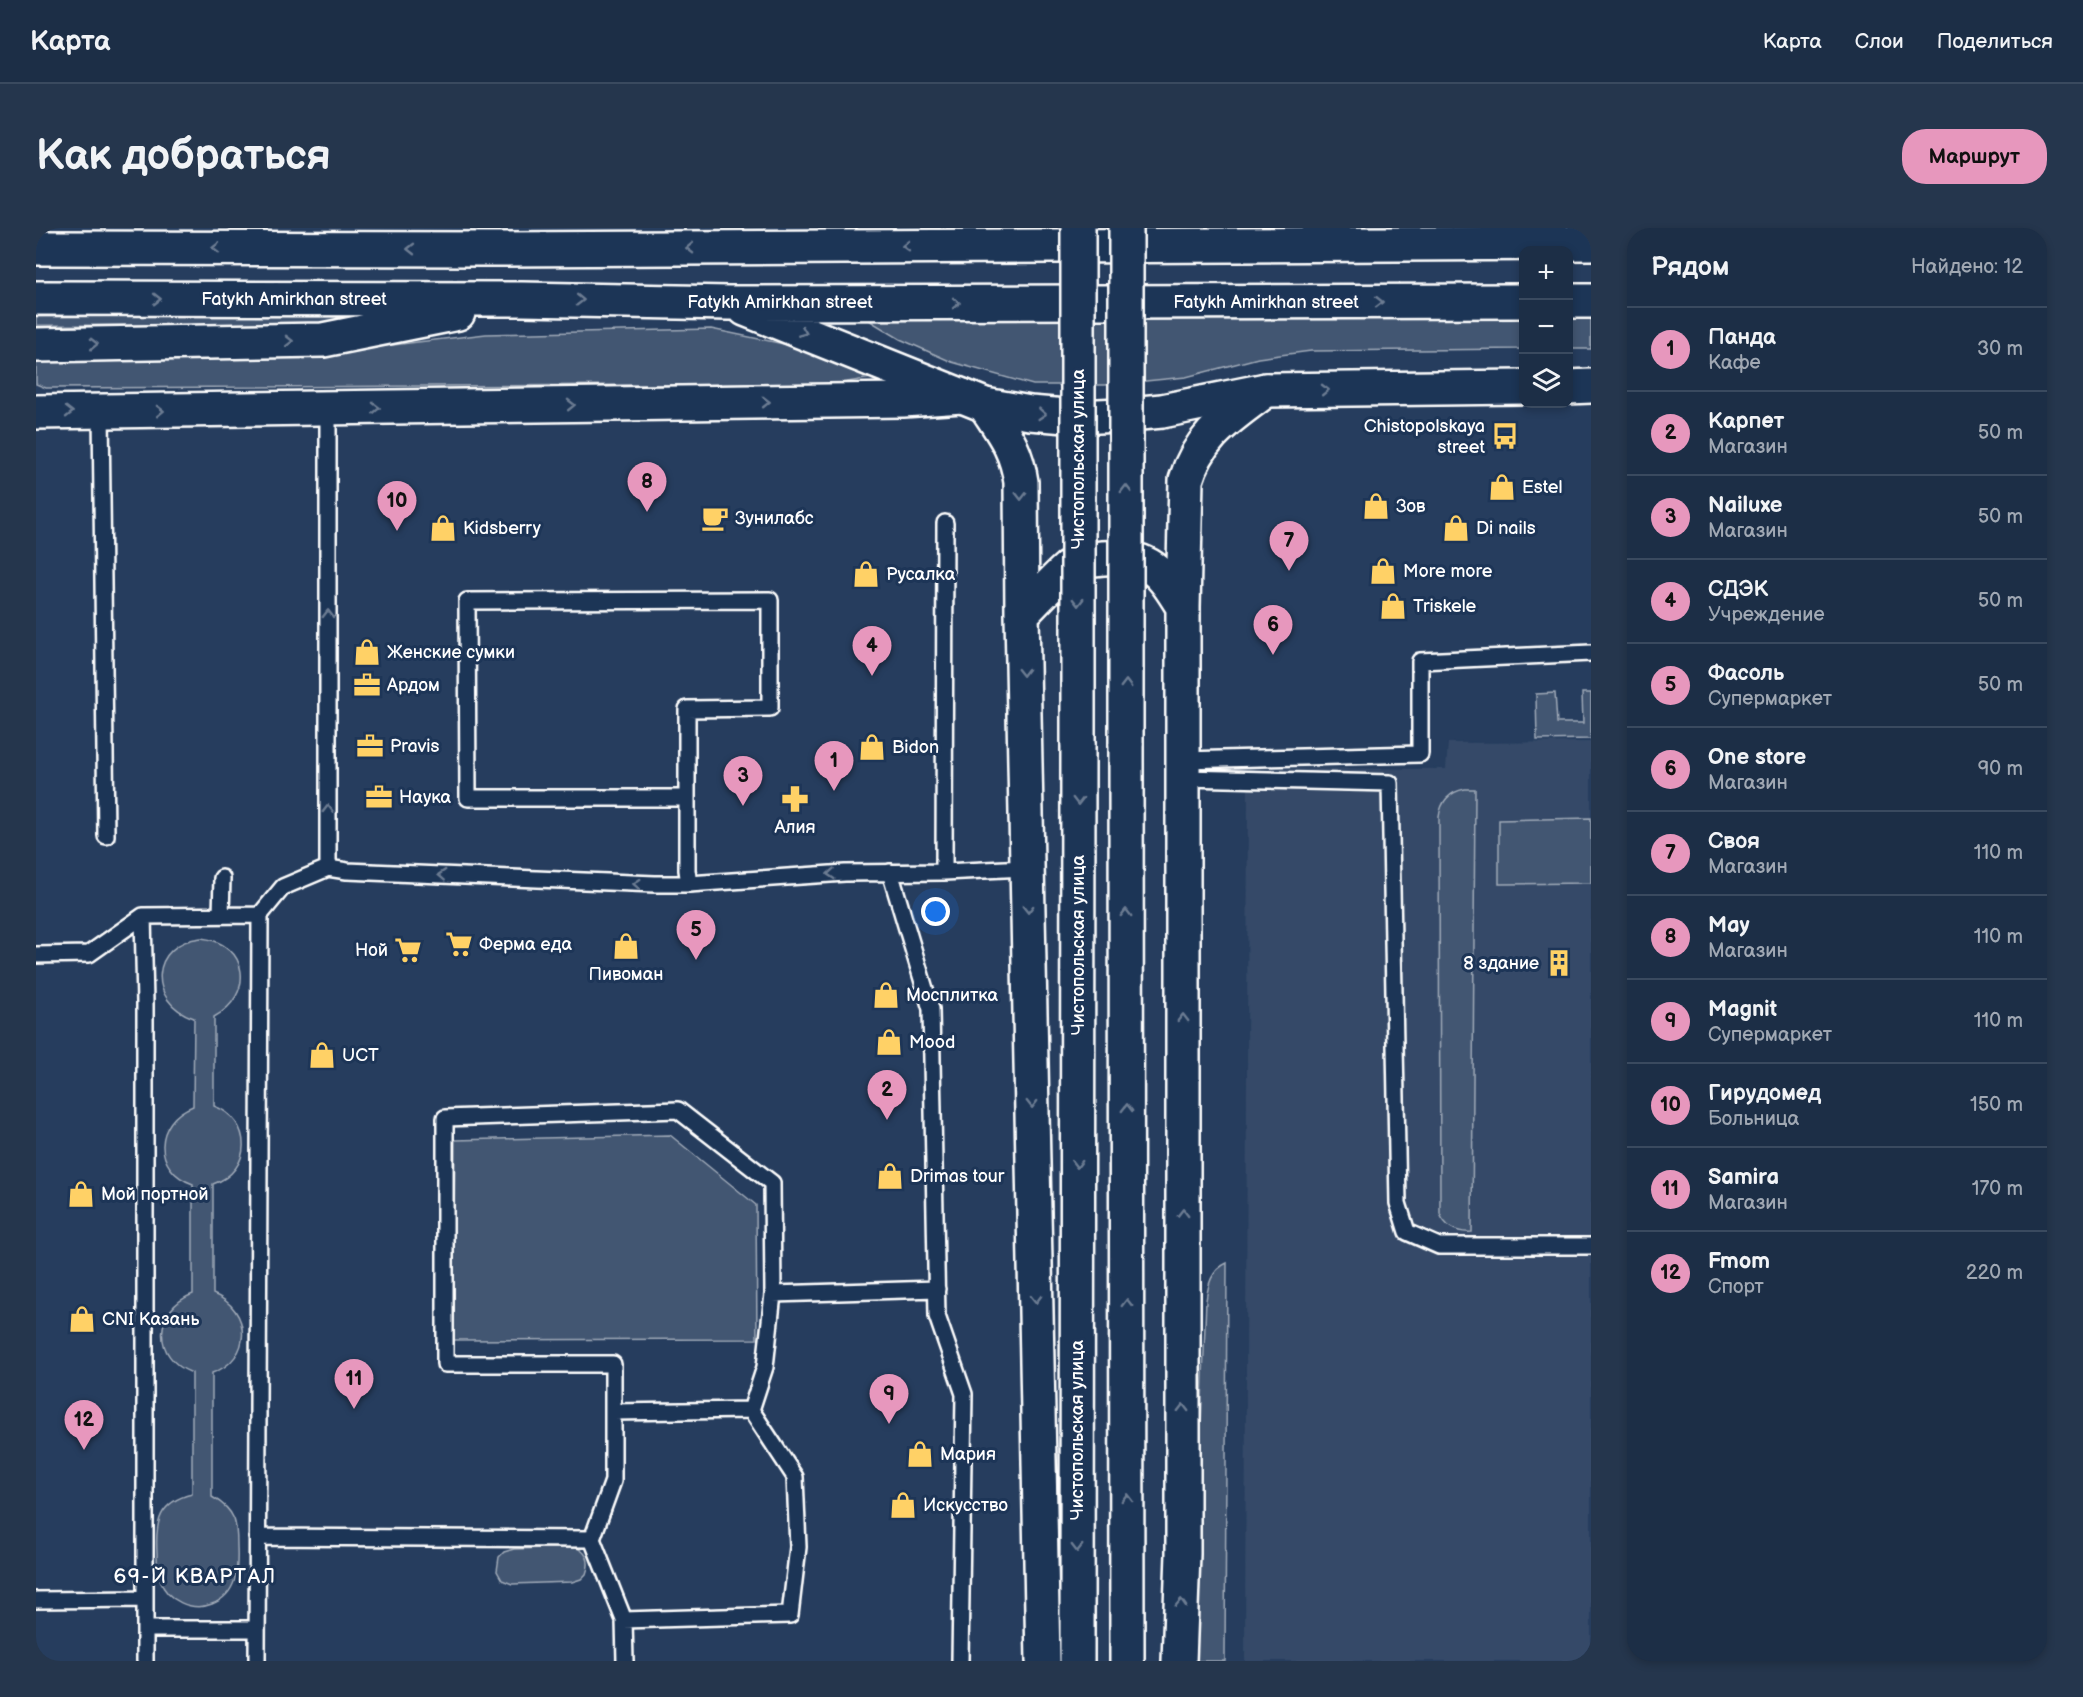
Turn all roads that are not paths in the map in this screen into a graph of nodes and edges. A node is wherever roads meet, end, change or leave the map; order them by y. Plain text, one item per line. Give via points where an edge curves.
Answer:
1 (435, 228) edge
2 (772, 228) edge
3 (1078, 228) edge
4 (1126, 228) edge
5 (1591, 243) edge
6 (730, 247) junction
7 (36, 248) edge
8 (495, 249) junction
9 (36, 298) edge
10 (522, 300) junction
11 (1519, 301) edge
12 (1573, 301) edge
13 (1591, 301) edge
14 (729, 303) junction
15 (36, 345) edge
16 (1519, 387) edge
17 (1573, 387) edge
18 (1591, 387) edge
19 (1266, 390) junction
20 (973, 400) junction
21 (328, 409) junction
22 (36, 412) edge
23 (101, 412) junction
24 (945, 523) dead end
25 (1183, 607) junction
26 (1022, 614) junction
27 (1591, 653) edge
28 (1183, 769) junction
29 (687, 798) junction
30 (106, 836) dead end
31 (328, 868) junction
32 (1027, 868) junction
33 (890, 872) junction
34 (944, 872) junction
35 (222, 878) dead end
36 (689, 884) junction
37 (221, 915) junction
38 (260, 915) junction
39 (143, 916) junction
40 (36, 954) edge
41 (1591, 1245) edge
42 (937, 1289) junction
43 (773, 1294) junction
44 (751, 1410) junction
45 (613, 1412) junction
46 (257, 1537) junction
47 (592, 1539) junction
48 (145, 1599) junction
49 (36, 1600) edge
50 (624, 1620) junction
51 (145, 1629) junction
52 (258, 1629) junction
53 (145, 1661) edge
54 (257, 1661) edge
55 (625, 1661) edge
56 (960, 1661) edge
57 (1043, 1661) edge
58 (1077, 1661) edge
59 (1128, 1661) edge
60 (1179, 1661) edge

1 - 8 main road
2 - 6 main road
3 -> 58 main road, Чистопольская улица, bridge
59 -> 4 main road, bridge
5 -> 6 main road
6 -> 8 main road
8 -> 7 main road
9 -> 10 main road, Fatykh Amirkhan street
10 -> 14 main road, Fatykh Amirkhan street
15 -> 10 main road via 323,340
14 -> 11 main road, Fatykh Amirkhan street
12 - 13 main road
14 -> 20 main road
19 -> 16 main road
17 - 18 main road
20 -> 19 main road via 1030,413 1119,416
19 - 25 main road via 1216,429 1192,461 1186,480
21 -> 20 main road
20 -> 26 main road via 1012,446 1018,462
23 -> 21 main road
31 -> 21 lane
22 -> 23 main road
23 - 30 lane
24 - 34 lane
25 - 26 main road via 1153,567 1133,558 1113,557 1090,559 1070,567
25 - 28 main road
26 -> 32 main road
27 - 28 lane via 1420,661 1420,754
28 - 41 lane via 1390,783 1398,1203 1407,1232 1439,1246
60 -> 28 main road via 1183,1554
29 - 29 lane via 687,709 770,708 770,600 467,601 468,798
29 - 36 lane
36 -> 31 lane
31 - 38 lane via 283,888
32 - 34 lane
32 -> 57 main road
33 - 34 lane
33 -> 36 lane
33 - 42 lane via 931,1010
35 - 37 lane
37 - 38 lane
37 - 39 lane
38 - 46 lane
39 - 40 lane via 89,954
39 - 48 lane
42 - 43 lane
42 - 56 lane via 937,1316 964,1395
43 - 44 lane via 765,1367
43 - 45 lane via 772,1184 678,1110 445,1118 445,1364 613,1364
44 - 45 lane
44 - 50 lane via 795,1477 798,1547 790,1615
45 - 47 lane via 613,1481
46 - 47 lane
46 - 52 lane
47 - 50 lane
48 - 49 lane
48 - 51 lane
50 - 55 lane
51 - 52 lane
51 - 53 lane
52 - 54 lane

